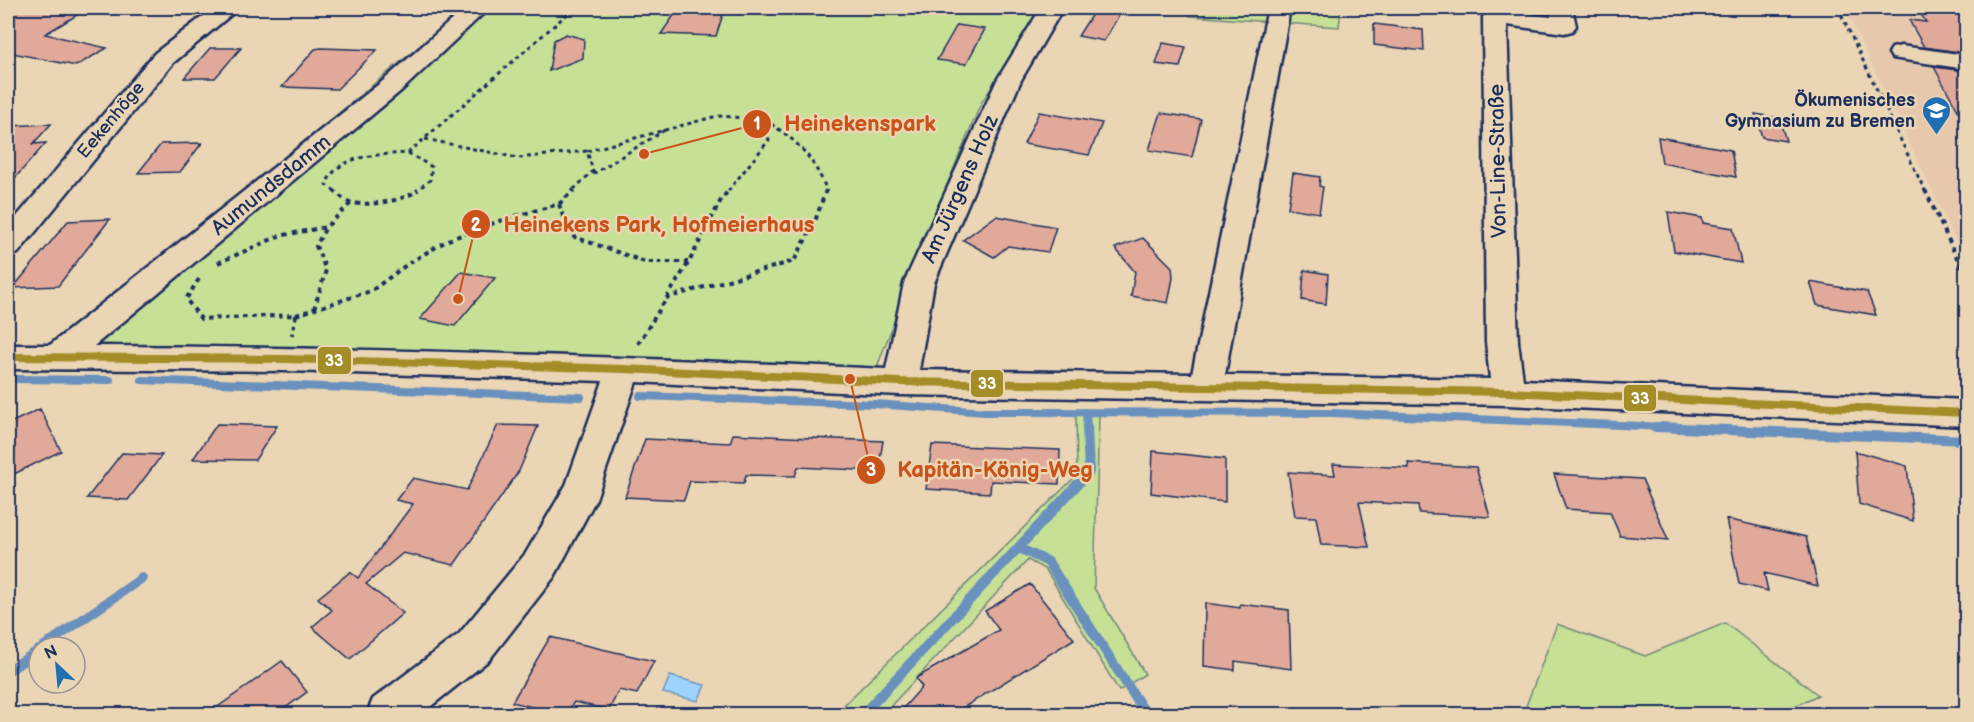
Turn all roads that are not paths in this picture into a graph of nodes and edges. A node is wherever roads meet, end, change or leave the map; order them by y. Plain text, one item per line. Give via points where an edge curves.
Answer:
1 (228, 8) edge
2 (478, 8) edge
3 (1052, 8) edge
4 (1279, 8) edge
5 (1561, 8) edge
6 (1901, 53) dead end
7 (1966, 62) edge
8 (8, 246) edge
9 (8, 357) edge
10 (58, 357) junction
11 (624, 369) junction
12 (900, 382) junction
13 (1206, 386) junction
14 (1508, 392) junction
15 (1966, 413) edge
16 (388, 714) edge

1 - 8 street, Eekenhöge via 164,58
2 - 10 street, Aumundsdamm via 393,85
3 - 12 street, Am Jürgens Holz via 1001,97 919,283
4 - 13 street
5 - 14 street, Von-Line-Straße via 1564,26 1495,17 1502,342
6 - 7 street
9 - 10 street
10 - 11 street
11 - 12 street
11 - 16 street via 583,488 540,565 474,647
12 - 13 street
13 - 14 street
14 - 15 street

